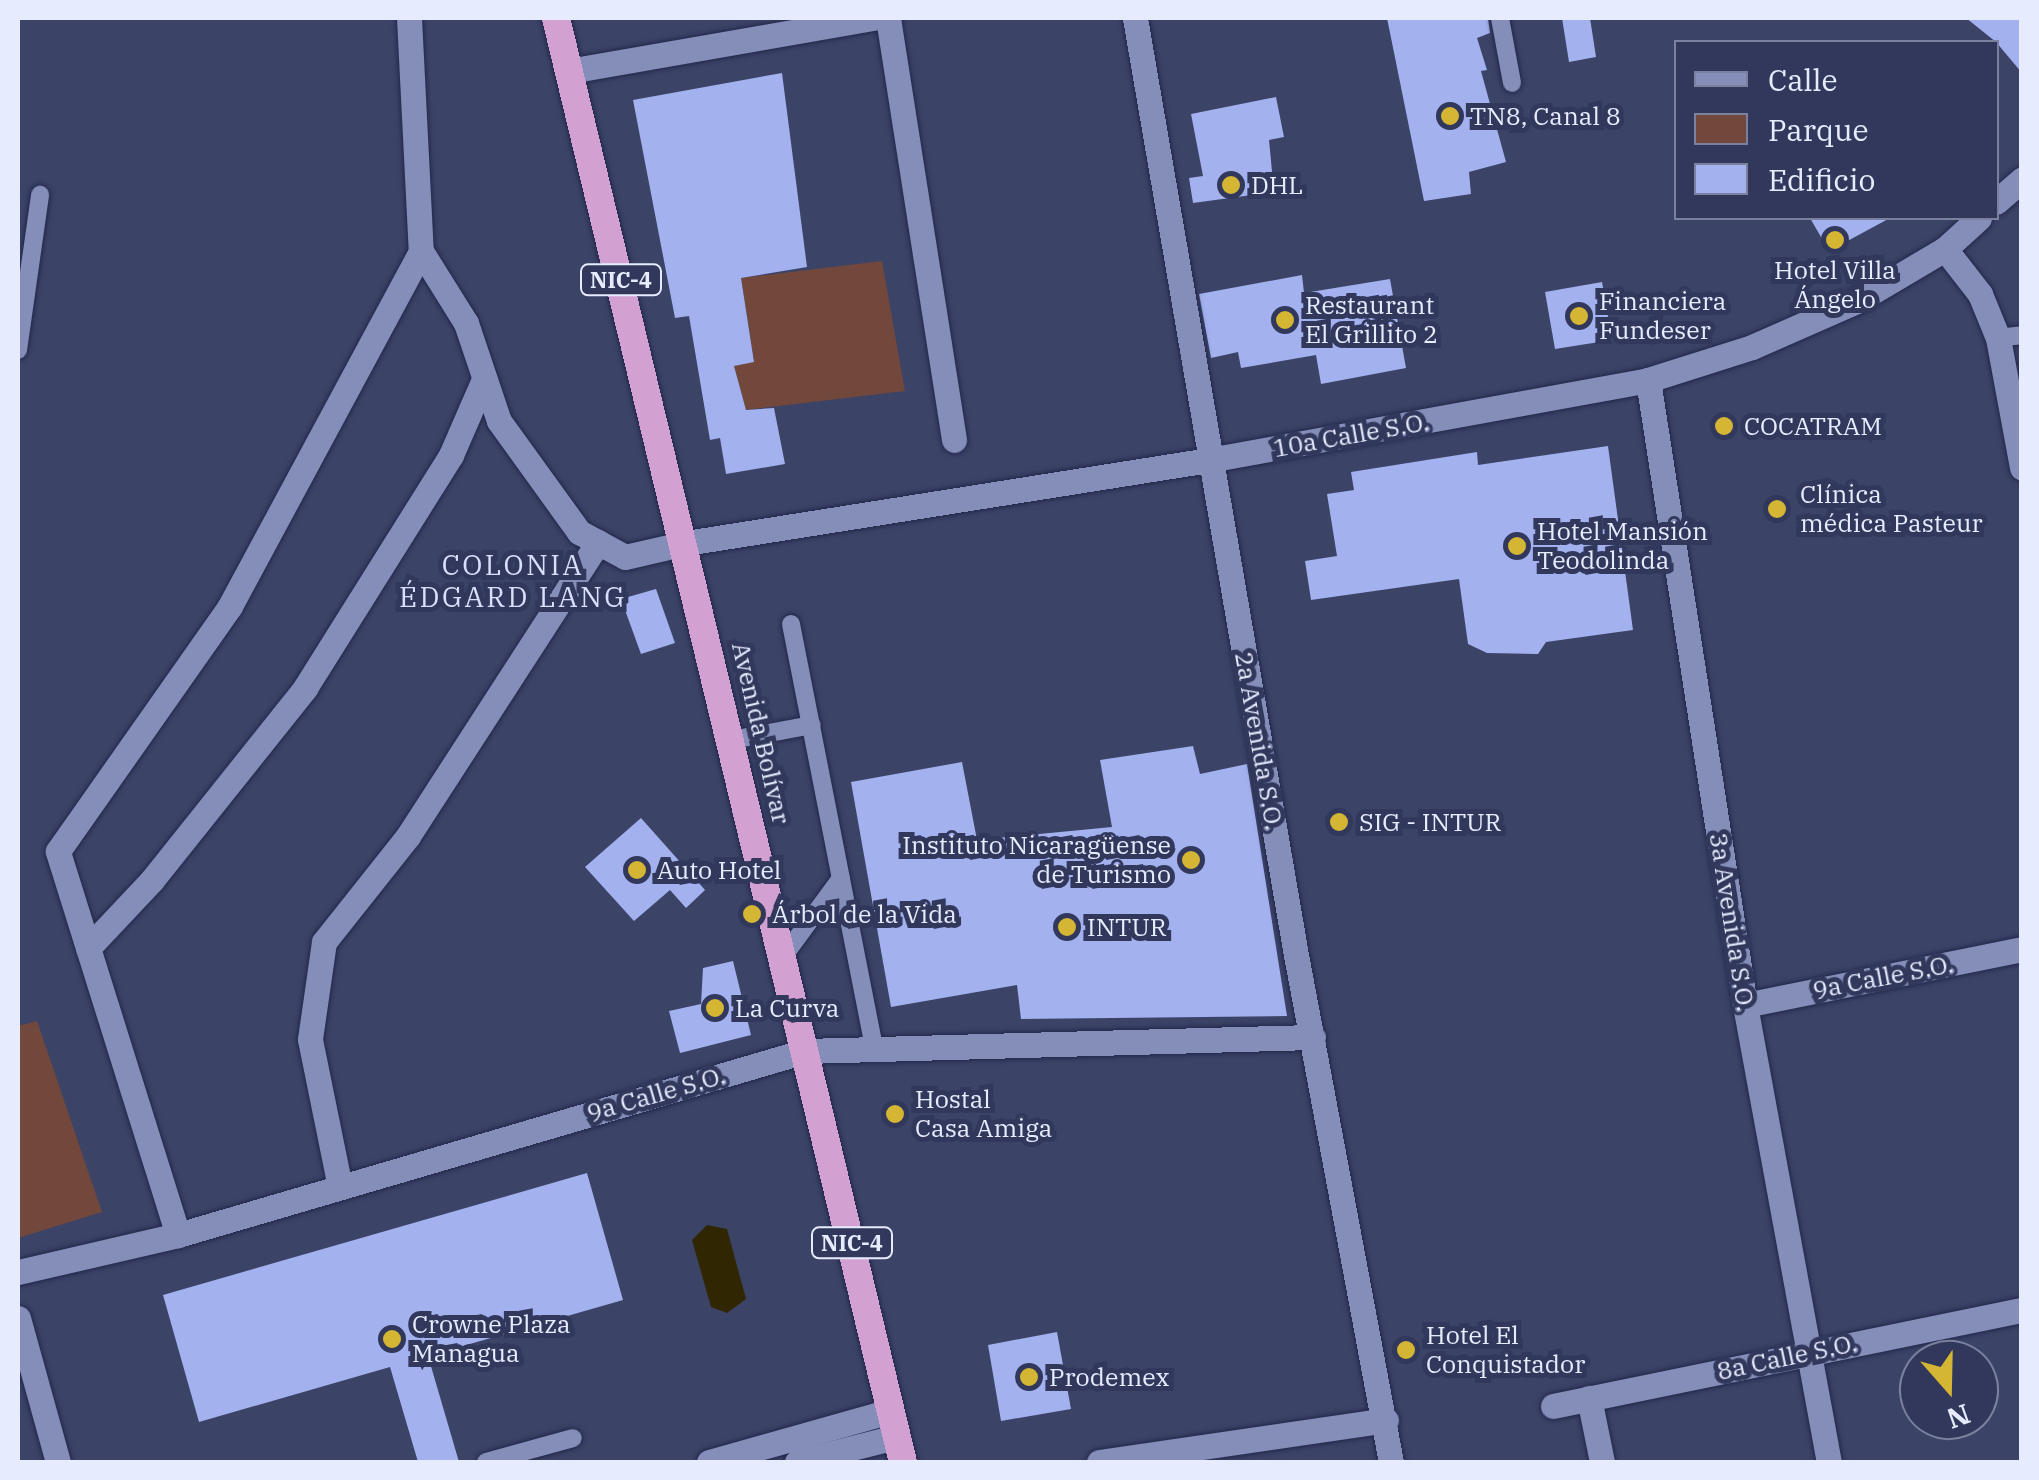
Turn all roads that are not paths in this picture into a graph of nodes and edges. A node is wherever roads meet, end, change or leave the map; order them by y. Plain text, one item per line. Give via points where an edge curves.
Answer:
1 (409, 18) edge
2 (556, 18) edge
3 (873, 18) edge
4 (888, 18) edge
5 (1135, 18) edge
6 (1500, 18) edge
7 (569, 71) junction
8 (1512, 83) dead end
9 (2022, 179) edge
10 (40, 195) dead end
11 (1999, 199) edge
12 (1977, 220) edge
13 (1946, 248) junction
14 (421, 251) junction
15 (2010, 337) edge
16 (18, 350) edge
17 (484, 379) junction
18 (1648, 380) junction
19 (954, 440) dead end
20 (1209, 460) junction
21 (2022, 468) edge
22 (598, 542) junction
23 (686, 543) junction
24 (792, 624) dead end
25 (812, 724) junction
26 (732, 740) junction
27 (842, 878) junction
28 (88, 948) junction
29 (2022, 949) edge
30 (783, 956) junction
31 (1745, 1006) junction
32 (1313, 1037) junction
33 (874, 1048) junction
34 (806, 1050) junction
35 (340, 1187) junction
36 (178, 1235) junction
37 (18, 1272) edge
38 (2022, 1310) edge
39 (18, 1318) edge
40 (1812, 1352) junction
41 (1589, 1398) junction
42 (1553, 1406) dead end
43 (1386, 1420) junction
44 (896, 1437) edge
45 (573, 1438) dead end
46 (54, 1462) edge
47 (486, 1462) edge
48 (709, 1462) edge
49 (800, 1462) edge
50 (863, 1462) edge
51 (1099, 1462) edge
52 (1392, 1462) edge
53 (1602, 1462) edge
54 (1829, 1462) edge

1 - 14 street
2 - 7 highway, Avenida Bolívar / NIC-4
3 - 7 street
4 - 19 street
5 - 20 street, 2a Avenida S.O.
6 - 8 lane
7 - 23 highway, Avenida Bolívar / NIC-4
9 - 11 street
10 - 16 lane
12 - 13 street, 10a Calle S.O.
13 - 15 street
13 - 18 street, 10a Calle S.O. via 1858,301 1752,347
14 - 17 street via 466,323
14 - 28 street via 230,606 58,851
15 - 21 street
17 - 22 street via 499,421 579,532
17 - 28 street via 451,455 306,688 152,880
18 - 20 street, 10a Calle S.O.
18 - 31 street, 3a Avenida S.O.
20 - 23 street, 10a Calle S.O.
20 - 32 street, 2a Avenida S.O.
22 - 23 street, 10a Calle S.O. via 625,557
22 - 35 street via 408,836 324,942 310,1039
23 - 26 highway, Avenida Bolívar / NIC-4
24 - 25 lane
25 - 26 lane
25 - 27 lane
26 - 30 highway, Avenida Bolívar / NIC-4
27 - 30 lane
27 - 33 lane
28 - 36 street
29 - 31 street, 9a Calle S.O.
30 - 34 highway, Avenida Bolívar / NIC-4
31 - 40 street, 3a Avenida S.O.
32 - 33 street, 9a Calle S.O.
32 - 43 street, 2a Avenida S.O.
33 - 34 street, 9a Calle S.O.
34 - 35 street, 9a Calle S.O.
34 - 44 highway, Avenida Bolívar / NIC-4
35 - 36 street, 9a Calle S.O.
36 - 37 street, 9a Calle S.O.
38 - 40 street, 8a Calle S.O.
39 - 46 street
40 - 41 street, 8a Calle S.O.
40 - 54 street, 3a Avenida S.O.
41 - 42 street, 8a Calle S.O.
41 - 53 street
43 - 51 street
43 - 52 street, 2a Avenida S.O.
44 - 48 street
44 - 49 street
45 - 47 lane
49 - 50 street

